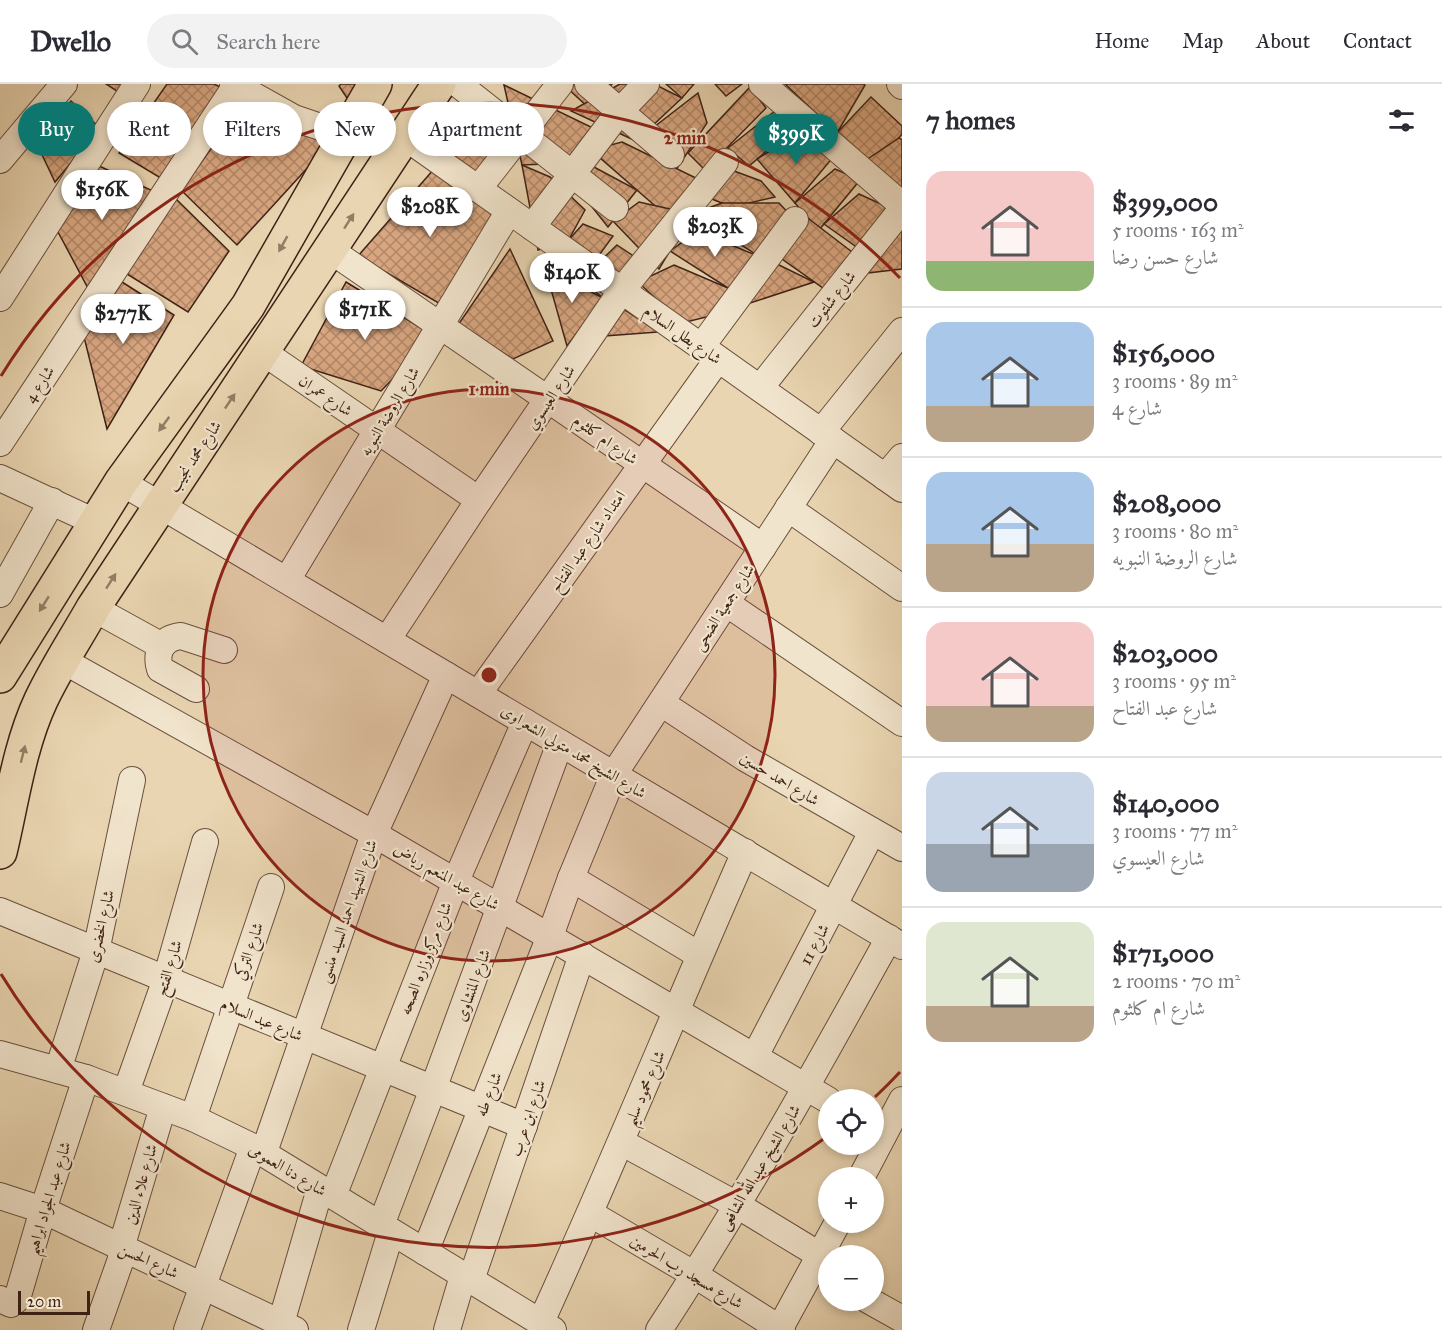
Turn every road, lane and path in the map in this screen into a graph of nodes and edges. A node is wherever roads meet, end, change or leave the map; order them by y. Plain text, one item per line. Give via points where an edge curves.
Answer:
1 (64, 84) edge
2 (137, 84) edge
3 (235, 84) edge
4 (375, 84) edge
5 (439, 84) edge
6 (458, 84) edge
7 (560, 84) edge
8 (588, 84) edge
9 (646, 84) edge
10 (762, 84) edge
11 (364, 102) edge
12 (481, 102) edge
13 (544, 105) edge
14 (620, 111) junction
15 (314, 125) edge
16 (405, 137) junction
17 (544, 152) edge
18 (671, 155) dead end
19 (332, 156) edge
20 (504, 156) edge
21 (0, 159) edge
22 (725, 162) dead end
23 (572, 174) junction
24 (478, 189) junction
25 (902, 207) edge
26 (615, 208) dead end
27 (509, 211) junction
28 (795, 220) dead end
29 (532, 227) junction
30 (330, 250) junction
31 (622, 290) junction
32 (0, 298) edge
33 (440, 326) junction
34 (902, 331) edge
35 (263, 352) junction
36 (710, 353) junction
37 (760, 388) junction
38 (548, 400) junction
39 (378, 430) junction
40 (827, 436) junction
41 (0, 443) edge
42 (902, 457) edge
43 (642, 464) junction
44 (0, 478) edge
45 (122, 482) junction
46 (894, 483) edge
47 (479, 500) junction
48 (52, 501) junction
49 (161, 506) junction
50 (788, 508) junction
51 (95, 522) junction
52 (763, 547) junction
53 (287, 580) junction
54 (902, 588) edge
55 (0, 594) edge
56 (726, 603) junction
57 (93, 608) junction
58 (387, 640) junction
59 (162, 646) junction
60 (224, 650) dead end
61 (62, 660) junction
62 (1, 670) edge
63 (447, 675) junction
64 (196, 689) dead end
65 (478, 694) junction
66 (661, 703) junction
67 (525, 722) junction
68 (902, 723) edge
69 (560, 743) junction
70 (614, 774) junction
71 (132, 780) dead end
72 (872, 831) junction
73 (374, 834) junction
74 (205, 842) dead end
75 (902, 848) edge
76 (0, 852) edge
77 (745, 852) junction
78 (571, 878) junction
79 (456, 881) junction
80 (271, 887) dead end
81 (834, 905) junction
82 (500, 907) junction
83 (0, 911) edge
84 (550, 936) junction
85 (896, 942) edge
86 (96, 951) junction
87 (582, 955) junction
88 (699, 955) junction
89 (166, 979) junction
90 (230, 1005) junction
91 (677, 1011) junction
92 (303, 1036) junction
93 (0, 1054) edge
94 (755, 1056) junction
95 (382, 1068) junction
96 (58, 1070) junction
97 (86, 1078) junction
98 (434, 1089) junction
99 (126, 1092) junction
100 (817, 1093) edge
101 (902, 1100) edge
102 (163, 1107) junction
103 (482, 1109) junction
104 (193, 1118) junction
105 (524, 1126) junction
106 (886, 1133) edge
107 (621, 1142) junction
108 (258, 1150) junction
109 (867, 1167) edge
110 (326, 1192) junction
111 (0, 1196) edge
112 (737, 1205) junction
113 (43, 1210) junction
114 (591, 1214) junction
115 (386, 1228) junction
116 (121, 1248) junction
117 (425, 1252) junction
118 (818, 1254) edge
119 (818, 1261) edge
120 (695, 1275) junction
121 (467, 1278) junction
122 (202, 1286) junction
123 (0, 1299) edge
124 (884, 1309) edge
125 (902, 1319) edge
126 (539, 1325) edge
127 (285, 1328) edge
128 (96, 1330) edge
129 (187, 1330) edge
130 (362, 1330) edge
131 (447, 1330) edge
132 (659, 1330) edge
133 (780, 1330) edge

1 - 21 street
2 - 32 street
3 - 15 street via 294,118
3 - 41 street, شارع 4
4 - 11 main road
5 - 16 main road, شارع محمد نجيب
6 - 12 street
7 - 13 street
8 - 14 street
9 - 14 street
10 - 25 street
14 - 18 street
14 - 23 street
16 - 24 street, شارع بطل السلام
30 -> 16 main road, شارع محمد نجيب
17 - 23 street
19 -> 45 main road via 248,306
20 - 24 street
22 - 31 street, شارع العيسوي
23 - 26 street
23 - 29 street
24 - 27 street, شارع بطل السلام
25 - 37 street, شارع شلتوت
27 - 29 street, شارع بطل السلام
27 - 33 street, شارع الروضة النبويه
28 - 36 street, امتداد شارع عبد الفتاح
29 - 31 street, شارع بطل السلام
30 - 33 street, شارع ام كلثوم
30 - 35 main road, شارع محمد نجيب
31 - 36 street, شارع بطل السلام
31 - 38 street, شارع العيسوي
33 - 38 street, شارع ام كلثوم
33 - 39 street, شارع الروضة النبويه
34 - 40 street, شارع جمعية الضحى
35 - 39 street, شارع عمران
49 -> 35 main road, شارع محمد نجيب
36 - 37 street, شارع بطل السلام
36 - 43 street, امتداد شارع عبد الفتاح
37 - 40 street, شارع بطل السلام
38 - 43 street, شارع ام كلثوم
38 - 47 street, شارع العيسوي
39 - 47 street, شارع عمران
39 - 53 street, شارع الروضة النبويه
40 - 46 street, شارع بطل السلام
40 - 50 street, شارع جمعية الضحى
42 - 46 street
43 - 52 street, شارع ام كلثوم
43 - 65 street, امتداد شارع عبد الفتاح
44 - 48 street
45 - 49 street, شارع الشيخ محمد متولي الشعراوى
45 - 51 main road
47 - 58 street, شارع العيسوي
48 - 51 street
48 - 55 street
49 - 53 street, شارع الشيخ محمد متولي الشعراوى
57 -> 49 main road, شارع محمد نجيب
50 - 52 street, شارع جمعية الضحى
50 - 54 street
51 -> 62 main road
52 - 56 street, شارع جمعية الضحى
53 - 58 street, شارع الشيخ محمد متولي الشعراوى
56 - 66 street, شارع جمعية الضحى
56 - 68 street
57 - 59 street
57 - 61 main road, شارع محمد نجيب
58 - 63 street, شارع الشيخ محمد متولي الشعراوى
59 - 60 street via 181,636
59 - 64 street via 160,669
61 - 73 street, شارع عبد المنعم رياض
76 -> 61 main road, شارع محمد نجيب via 25,746 40,701
63 - 65 street, شارع الشيخ محمد متولي الشعراوى
63 - 73 street, شارع الشهيد احمد السيد منسى
65 - 67 street, شارع الشيخ محمد متولي الشعراوى
66 - 70 street, شارع جمعية الضحى
66 - 72 street, شارع احمد حسين via 745,758
67 - 69 street, شارع الشيخ محمد متولي الشعراوى
67 - 79 street, شارع مركز وزاره الصحه
69 - 70 street, شارع الشيخ محمد متولي الشعراوى
69 - 82 street, شارع المنشاوى
70 - 77 street, شارع الشيخ محمد متولي الشعراوى
70 - 78 street, شارع جمعية الضحى
71 - 86 street, شارع الخضرى
72 - 75 street, شارع احمد حسين
72 - 81 street, شارع 11
73 - 79 street, شارع عبد المنعم رياض
73 - 92 street, شارع الشهيد احمد السيد منسى
74 - 89 street, شارع الفتح
77 - 81 street, شارع الشيخ محمد متولي الشعراوى
77 - 88 street, شارع محمود سليم
78 - 84 street, شارع طه
78 - 88 street
79 - 82 street, شارع عبد المنعم رياض
79 - 95 street, شارع مركز وزاره الصحه
80 - 90 street, شارع التركي
81 - 85 street, شارع الشيخ محمد متولي الشعراوى
81 - 94 street, شارع 11
82 - 84 street, شارع عبد المنعم رياض
82 - 98 street, شارع المنشاوى
83 - 86 street, شارع عبد السلام
84 - 87 street, شارع عبد المنعم رياض
84 - 103 street, شارع طه
85 - 100 street, شارع الشيخ عبد الله الشافعى
86 - 89 street, شارع عبد السلام
86 - 96 street, شارع الخضرى
87 - 91 street, شارع عبد المنعم رياض
87 - 105 street, شارع ابن عرب
88 - 91 street, شارع محمود سليم
89 - 90 street, شارع عبد السلام
89 - 99 street, شارع الفتح
90 - 92 street, شارع عبد السلام
90 - 104 street, شارع التركي
91 - 94 street, شارع عبد المنعم رياض
91 - 107 street, شارع محمود سليم
92 - 95 street, شارع عبد السلام
92 - 108 street, شارع الشهيد احمد السيد منسى
93 - 96 street, شارع دنا العمومى
94 - 100 street, شارع عبد المنعم رياض
95 - 98 street, شارع عبد السلام
95 - 110 street, شارع مركز وزاره الصحه
96 - 97 street, شارع دنا العمومى
97 - 99 street, شارع دنا العمومى
97 - 113 street, شارع عبد الجواد ابراهيم
98 - 103 street, شارع عبد السلام
98 - 115 street, شارع المنشاوى
99 - 102 street, شارع دنا العمومى
100 - 112 street, شارع الشيخ عبد الله الشافعى
101 - 106 street
102 - 104 street, شارع دنا العمومى
102 - 116 street, شارع علاء الدين
103 - 105 street, شارع عبد السلام
103 - 117 street, شارع طه
104 - 108 street, شارع دنا العمومى
105 - 121 street, شارع ابن عرب
106 - 109 street
107 - 112 street
107 - 114 street, شارع محمود سليم
108 - 110 street, شارع دنا العمومى
108 - 122 street, شارع الشهيد احمد السيد منسى
110 - 115 street, شارع دنا العمومى
110 - 127 street, شارع مركز وزاره الصحه
111 - 113 street, شارع الحسن
112 - 118 street
112 - 120 street, شارع الشيخ عبد الله الشافعى
113 - 116 street, شارع الحسن
113 - 123 street, شارع عبد الجواد ابراهيم via 17,1299 11,1304
114 - 120 street, شارع مسجد رب الحرمين
114 - 126 street, شارع محمود سليم
115 - 117 street, شارع دنا العمومى
115 - 130 street, شارع المنشاوى
116 - 122 street, شارع الحسن
116 - 128 street, شارع علاء الدين via 121,1259
117 - 121 street, شارع دنا العمومى
119 - 133 street
120 - 132 street, شارع الشيخ عبد الله الشافعى
120 - 133 street, شارع مسجد رب الحرمين
121 - 126 street, شارع دنا العمومى
121 - 131 street, شارع ابن عرب
122 - 127 street, شارع الحسن
122 - 129 street, شارع الشهيد احمد السيد منسى
124 - 125 street

